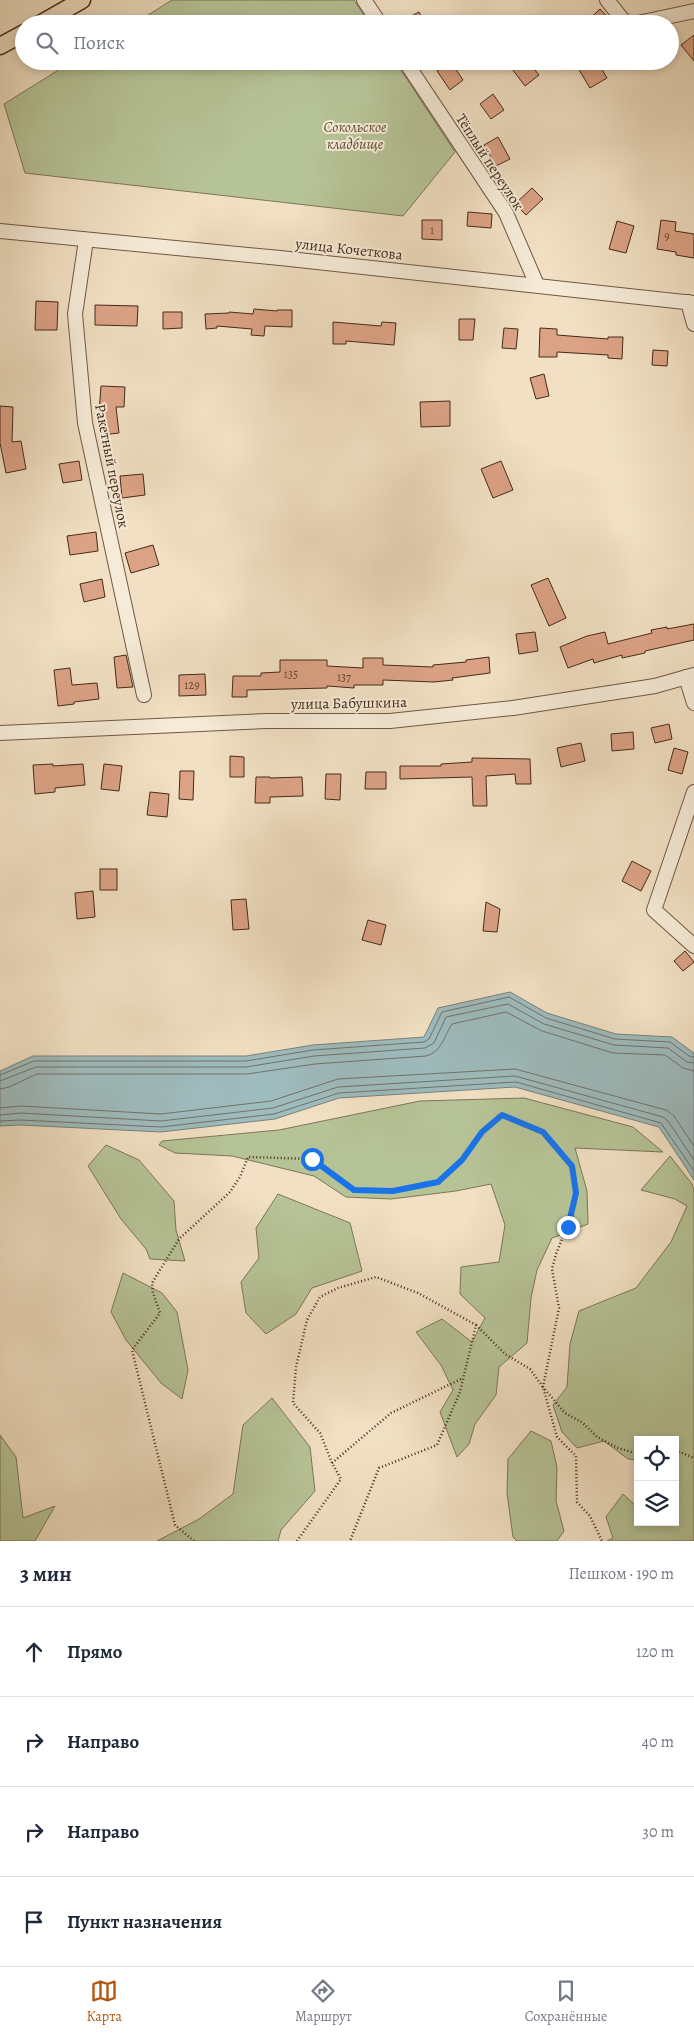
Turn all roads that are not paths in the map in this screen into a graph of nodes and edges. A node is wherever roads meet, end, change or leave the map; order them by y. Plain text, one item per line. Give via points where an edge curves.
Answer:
1 (82, 0) edge
2 (364, 0) edge
3 (607, 0) edge
4 (694, 11) edge
5 (56, 15) edge
6 (374, 15) edge
7 (619, 15) edge
8 (675, 15) edge
9 (15, 38) edge
10 (0, 46) edge
11 (411, 70) edge
12 (0, 231) edge
13 (86, 240) junction
14 (537, 286) junction
15 (691, 303) edge
16 (694, 324) edge
17 (690, 676) edge
18 (144, 695) dead end
19 (694, 703) edge
20 (0, 733) edge
21 (694, 792) edge
22 (690, 821) edge
23 (694, 946) edge

1 - 5 main road
2 - 6 street
3 - 7 street
4 - 8 street
9 - 10 main road
11 - 14 street, Тёплый переулок via 506,213
12 - 13 street, улица Кочеткова
13 - 14 street, улица Кочеткова
13 - 18 street, Ракетный переулок via 75,314 85,423
14 - 15 street, улица Кочеткова
15 - 16 street
17 - 19 street
17 - 20 street, улица Бабушкина via 655,686 513,708 390,721 267,721
21 - 22 street
22 - 23 street via 654,910

